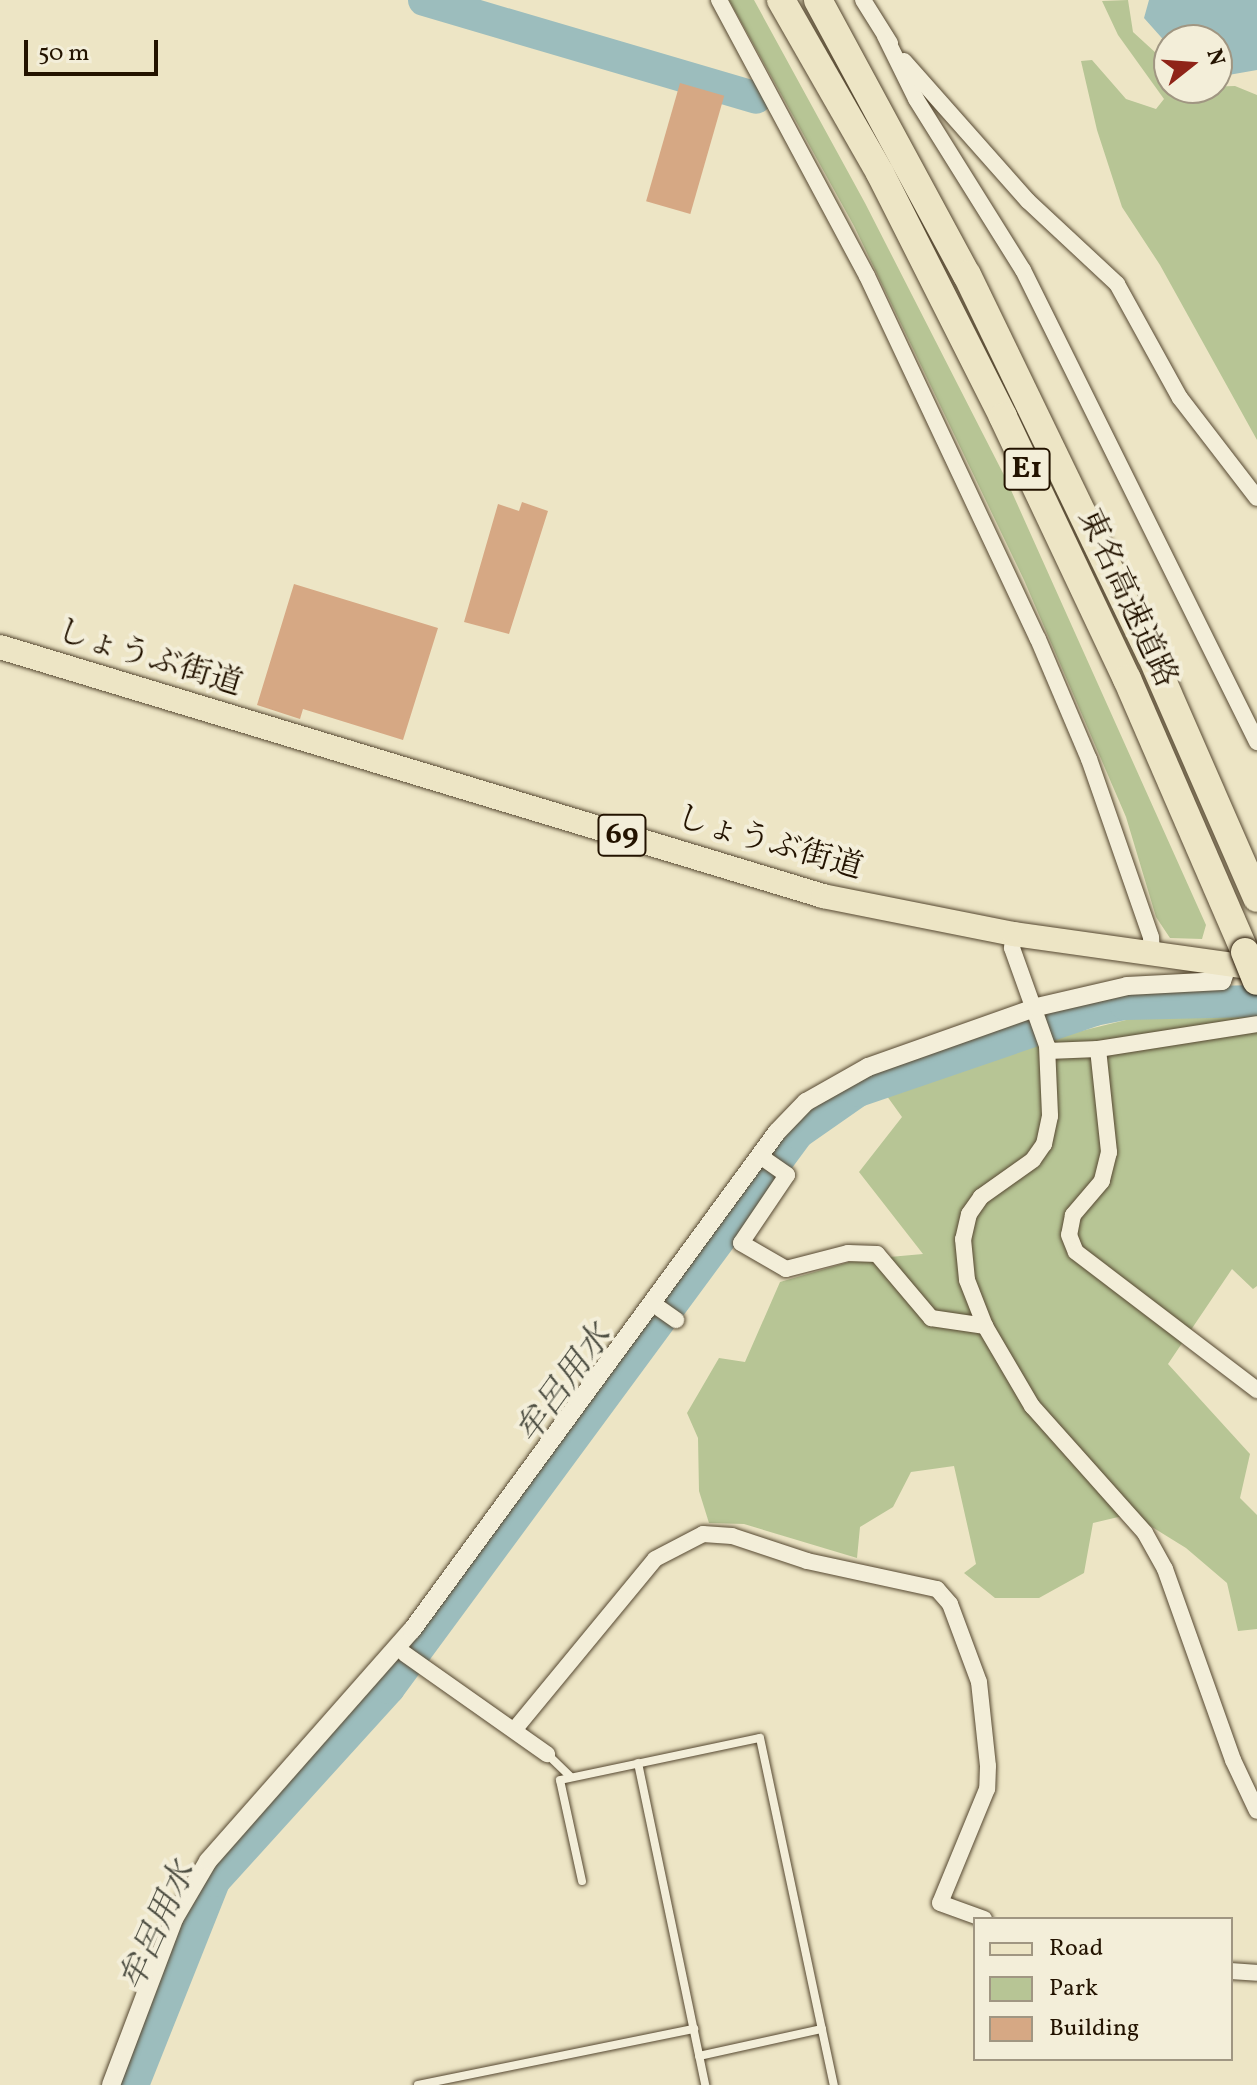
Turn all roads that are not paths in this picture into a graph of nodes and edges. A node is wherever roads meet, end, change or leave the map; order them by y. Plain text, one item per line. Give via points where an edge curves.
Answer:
1 (719, 0) edge
2 (781, 0) edge
3 (818, 0) edge
4 (863, 0) edge
5 (885, 36) junction
6 (1257, 498) edge
7 (0, 647) edge
8 (1257, 742) edge
9 (1257, 898) edge
10 (1014, 934) junction
11 (1152, 954) junction
12 (1243, 961) edge
13 (1257, 981) edge
14 (1039, 1012) junction
15 (1257, 1024) edge
16 (1047, 1048) junction
17 (1098, 1049) junction
18 (763, 1158) junction
19 (659, 1308) dead end
20 (676, 1320) dead end
21 (985, 1326) junction
22 (1257, 1390) edge
23 (405, 1654) dead end
24 (515, 1729) junction
25 (547, 1754) joint
26 (638, 1763) junction
27 (571, 1777) junction
28 (1257, 1811) edge
29 (582, 1881) dead end
30 (978, 1917) edge
31 (1233, 1971) edge
32 (1257, 1973) edge
33 (694, 2029) junction
34 (822, 2029) junction
35 (699, 2056) junction
36 (111, 2085) edge
37 (418, 2085) edge
38 (705, 2085) edge
39 (834, 2085) edge

1 - 11 street via 867,276 1026,611 1089,759 1151,937
2 - 12 highway, 東名高速道路 / E1 via 880,173 1003,417 1127,679
3 - 9 highway, 東名高速道路 / E1 via 967,275 1151,655
4 - 5 street
5 - 6 street via 1018,191 1117,284 1180,398
5 - 8 street via 916,99 1030,284
7 - 10 main road, しょうぶ街道 / 69 via 823,896
10 - 11 main road, しょうぶ街道 / 69
10 - 14 street via 1012,948
11 - 12 main road, しょうぶ街道 / 69
12 - 13 highway, 東名高速道路 / E1, bridge
12 - 14 street via 1213,984 1127,986
14 - 16 street
14 - 18 street via 841,1079 806,1102
15 - 17 street
16 - 17 street
16 - 21 street via 1050,1116 1044,1144 1033,1160 981,1197 969,1214 963,1239 967,1280
17 - 22 street via 1109,1152 1102,1181 1073,1215 1069,1235 1076,1252
18 - 21 street via 787,1175 741,1243 786,1269 848,1253 877,1254 931,1318
18 - 36 street via 412,1630 208,1861 174,1919
19 - 20 street
21 - 28 street via 1050,1431 1145,1533 1179,1597 1217,1718
23 - 24 street
24 - 25 street
24 - 30 street via 655,1559 703,1534 732,1536 807,1561 937,1589 950,1604 979,1682 988,1766 987,1789 940,1903
25 - 27 lane
26 - 27 lane
26 - 33 lane
26 - 34 lane via 760,1738
27 - 29 lane via 560,1780
31 - 32 street
33 - 35 lane
33 - 37 lane
34 - 35 lane
34 - 39 lane
35 - 38 lane

